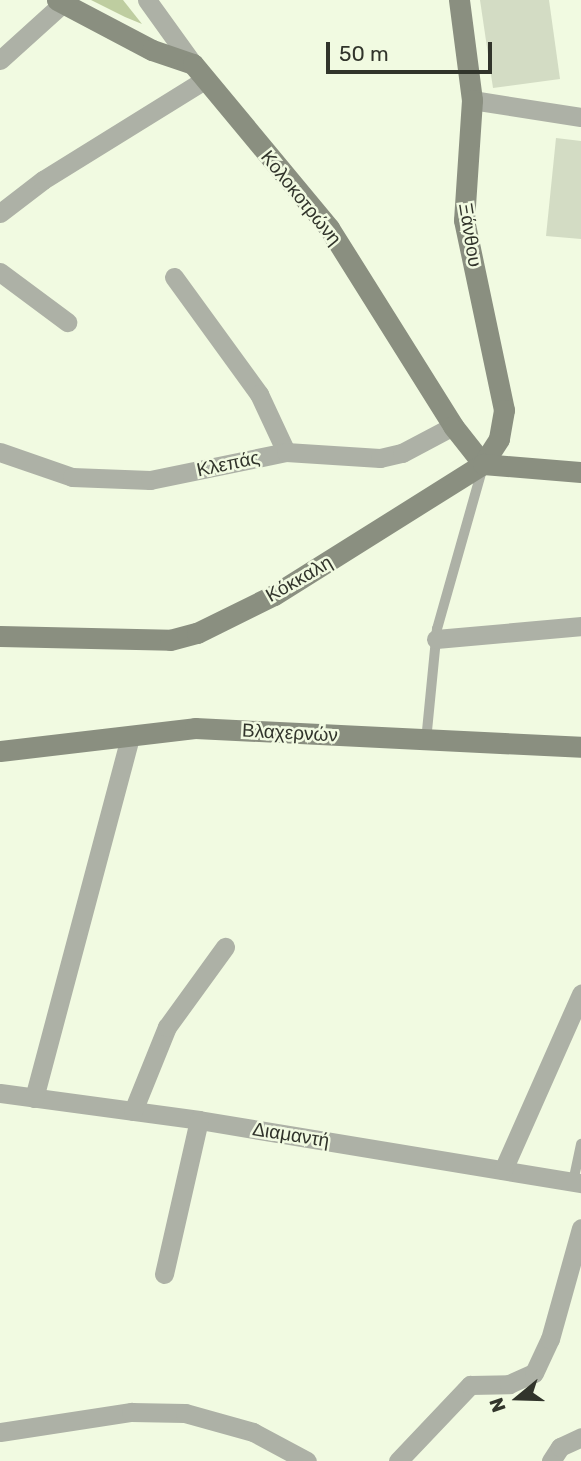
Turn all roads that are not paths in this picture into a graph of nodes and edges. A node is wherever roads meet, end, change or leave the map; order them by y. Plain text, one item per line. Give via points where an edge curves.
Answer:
1 (147, 0) edge
2 (459, 0) edge
3 (60, 2) edge
4 (0, 60) edge
5 (198, 72) junction
6 (472, 100) junction
7 (581, 117) edge
8 (0, 214) edge
9 (0, 272) edge
10 (173, 277) dead end
11 (67, 322) dead end
12 (453, 426) junction
13 (0, 452) edge
14 (286, 453) junction
15 (483, 464) junction
16 (581, 472) edge
17 (581, 626) edge
18 (0, 636) edge
19 (436, 639) junction
20 (130, 736) junction
21 (426, 741) junction
22 (581, 747) edge
23 (0, 751) edge
24 (225, 947) dead end
25 (581, 994) edge
26 (0, 1093) edge
27 (34, 1097) junction
28 (133, 1111) junction
29 (199, 1120) junction
30 (581, 1144) edge
31 (503, 1170) junction
32 (577, 1182) edge
33 (581, 1228) edge
34 (164, 1274) dead end
35 (0, 1432) edge
36 (581, 1437) edge
37 (307, 1461) edge
38 (398, 1461) edge
39 (551, 1461) edge

1 - 5 street
2 - 6 street, Ξάνθου
3 - 4 street
3 - 5 street
5 - 8 street
5 - 12 street, Κολοκοτρώνη via 329,229
6 - 7 street
6 - 15 street, Ξάνθου via 464,219 504,410 499,439
9 - 11 street
10 - 14 street via 259,394
12 - 14 street, Κλεπάς via 402,453 380,458
12 - 15 street, Κολοκοτρώνη
13 - 14 street, Κλεπάς via 72,477 136,480
15 - 16 street
15 - 18 street, Κόκκαλη via 294,583 197,633 149,643
15 - 19 lane via 480,490
17 - 19 street
19 - 21 lane
20 - 21 street, Βλαχερνών via 195,728
20 - 23 street, Βλαχερνών
20 - 27 street
21 - 22 street, Βλαχερνών
24 - 28 street via 167,1027
25 - 31 street
26 - 27 street, Διαμαντή
27 - 28 street, Διαμαντή
28 - 29 street, Διαμαντή
29 - 31 street, Διαμαντή
29 - 34 street
30 - 32 lane
31 - 32 street, Διαμαντή
33 - 38 street via 550,1339 534,1373 509,1384 470,1385
35 - 37 street via 131,1412 185,1413 232,1424
36 - 39 street via 560,1447

